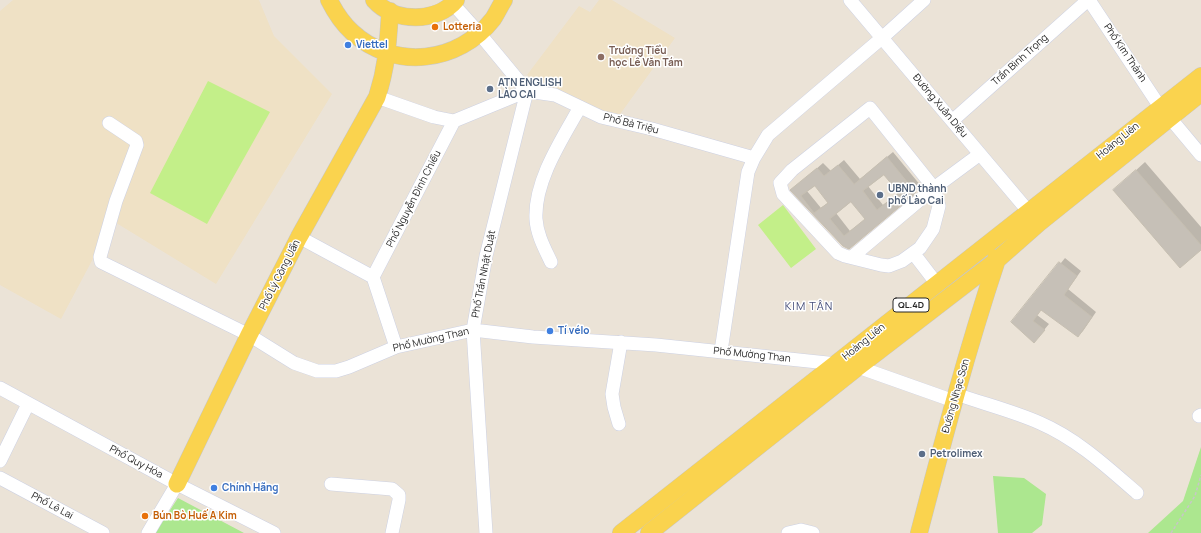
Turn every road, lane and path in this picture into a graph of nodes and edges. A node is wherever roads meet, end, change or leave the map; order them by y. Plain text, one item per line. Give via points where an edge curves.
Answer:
1 (329, 0) edge
2 (374, 0) edge
3 (504, 0) edge
4 (850, 0) edge
5 (924, 0) edge
6 (1089, 0) edge
7 (455, 2) edge
8 (390, 11) junction
9 (479, 33) junction
10 (883, 37) junction
11 (388, 54) junction
12 (1201, 76) edge
13 (527, 90) junction
14 (1201, 93) edge
15 (377, 97) junction
16 (580, 107) junction
17 (1165, 112) junction
18 (454, 121) junction
19 (952, 121) junction
20 (109, 123) dead end
21 (980, 154) junction
22 (1201, 155) edge
23 (754, 158) junction
24 (934, 188) junction
25 (1034, 218) junction
26 (300, 237) junction
27 (988, 244) junction
28 (914, 254) junction
29 (852, 257) junction
30 (997, 260) junction
31 (551, 262) dead end
32 (373, 277) junction
33 (938, 284) junction
34 (948, 297) junction
35 (473, 330) junction
36 (249, 335) junction
37 (622, 342) junction
38 (396, 347) junction
39 (721, 351) junction
40 (837, 364) junction
41 (858, 367) junction
42 (0, 388) edge
43 (955, 397) junction
44 (28, 404) junction
45 (620, 424) dead end
46 (0, 461) edge
47 (1201, 475) edge
48 (0, 478) edge
49 (177, 484) junction
50 (330, 484) dead end
51 (1137, 494) dead end
52 (103, 533) edge
53 (148, 533) edge
54 (274, 533) edge
55 (392, 533) edge
56 (486, 533) edge
57 (621, 533) edge
58 (649, 533) edge
59 (788, 533) edge
60 (813, 533) edge
61 (919, 533) edge
62 (1171, 533) edge

1 - 11 main road via 352,33
2 - 8 main road
3 - 9 main road via 493,18
4 - 10 street, Đường Xuân Diệu
5 - 10 street
6 - 17 street, Phố Kim Thành
6 - 19 street, Trần Bình Trọng
7 - 8 main road via 439,13 423,17 406,17
7 - 9 street
8 - 11 main road, Phố Lý Công Uẩn
9 - 11 main road via 464,45 446,53 427,57
9 - 13 street
10 - 19 street, Đường Xuân Diệu
10 - 23 street via 768,135
11 - 15 main road, Phố Lý Công Uẩn
12 - 17 main road, Hoàng Liên / QL.4D
13 - 16 street, Phố Bà Triệu via 555,95
13 - 18 street
13 - 35 street, Phố Trần Nhật Duật via 486,256
14 - 17 main road, Hoàng Liên / QL.4D
15 - 18 street via 434,117
15 - 26 main road, Phố Lý Công Uẩn
16 - 23 street, Phố Bà Triệu via 601,117
16 - 31 street via 557,148 537,198 538,232
17 - 22 street, Phố Kim Thành
17 - 25 main road, Hoàng Liên / QL.4D
18 - 32 street, Phố Nguyễn Đình Chiểu
19 - 21 street, Đường Xuân Diệu
20 - 36 street, Phố Mường Than via 136,141 137,145 116,201 100,257 101,262
21 - 24 street
21 - 25 street, Đường Xuân Diệu
23 - 39 street via 748,172
24 - 28 street via 938,206 933,229
24 - 29 street
24 - 29 street via 870,108 792,170 780,183 784,194 838,253
25 - 27 main road, Hoàng Liên / QL.4D
25 - 30 main road, Hoàng Liên / QL.4D
26 - 32 street
26 - 36 main road, Phố Lý Công Uẩn
27 - 30 main road
27 - 33 main road, Hoàng Liên / QL.4D
28 - 29 street via 889,266
28 - 33 street
30 - 34 main road, Hoàng Liên / QL.4D
30 - 43 main road, Đường Nhạc Sơn
32 - 38 street
33 - 34 main road
33 - 40 main road, Hoàng Liên / QL.4D
34 - 41 main road, Hoàng Liên / QL.4D
35 - 37 street, Phố Mường Than via 533,337
35 - 38 street, Phố Mường Than
35 - 56 street, Phố Trần Nhật Duật
36 - 38 street, Phố Mường Than via 294,363 317,371 336,371
36 - 49 main road, Phố Lý Công Uẩn
37 - 39 street, Phố Mường Than
37 - 45 street via 612,394
39 - 40 street, Phố Mường Than
40 - 41 main road
40 - 57 main road, Hoàng Liên / QL.4D
41 - 43 street
41 - 58 main road, Hoàng Liên / QL.4D
42 - 44 street, Phố Quy Hóa
43 - 51 street via 1040,422 1080,445
43 - 61 main road, Đường Nhạc Sơn
44 - 46 street
44 - 49 street, Phố Quy Hóa
47 - 62 path via 1195,496
48 - 52 street, Phố Lê Lai
49 - 53 street, Phố Lý Công Uẩn
49 - 54 street, Phố Quy Hóa
50 - 55 street via 392,489 399,495 400,500
59 - 60 street via 801,530

